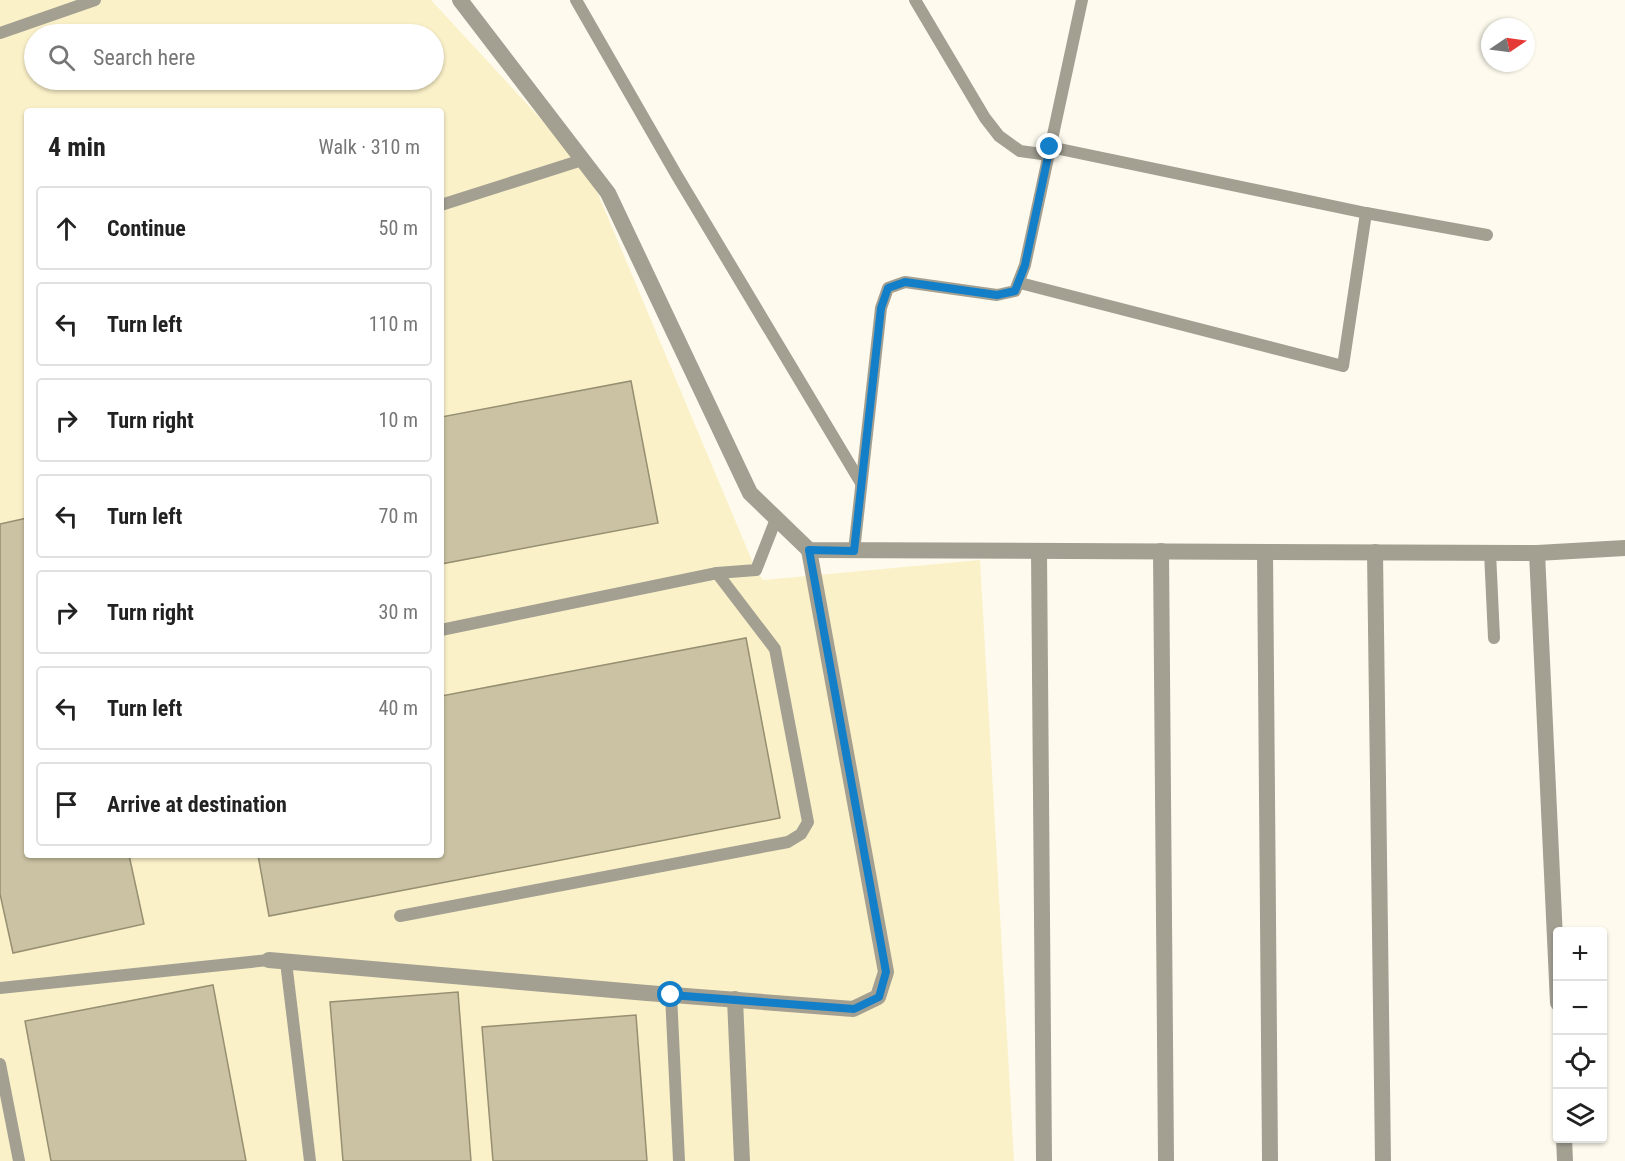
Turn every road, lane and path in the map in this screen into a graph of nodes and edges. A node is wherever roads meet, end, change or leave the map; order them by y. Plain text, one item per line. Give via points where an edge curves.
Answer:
1 (95, 0) edge
2 (460, 0) edge
3 (576, 0) edge
4 (915, 0) edge
5 (1082, 0) edge
6 (26, 24) edge
7 (24, 25) edge
8 (0, 33) edge
9 (1049, 151) junction
10 (582, 160) junction
11 (444, 204) edge
12 (1366, 213) junction
13 (1486, 235) dead end
14 (1020, 283) junction
15 (861, 483) junction
16 (776, 519) junction
17 (1625, 548) edge
18 (809, 550) junction
19 (854, 551) junction
20 (1039, 551) junction
21 (1161, 551) junction
22 (1265, 552) junction
23 (1375, 552) junction
24 (1490, 552) junction
25 (1537, 552) junction
26 (717, 573) junction
27 (444, 629) edge
28 (1494, 638) dead end
29 (400, 916) dead end
30 (278, 961) junction
31 (1556, 981) edge
32 (0, 988) edge
33 (671, 995) junction
34 (735, 999) junction
35 (0, 1064) edge
36 (1564, 1143) edge
37 (19, 1161) edge
38 (310, 1161) edge
39 (679, 1161) edge
40 (742, 1161) edge
41 (1044, 1161) edge
42 (1166, 1161) edge
43 (1270, 1161) edge
44 (1383, 1161) edge
45 (1565, 1161) edge

1 - 6 lane
2 - 10 street
3 - 15 lane
4 - 9 lane via 999,135 1020,151
5 - 9 lane
7 - 8 lane
9 - 12 lane
9 - 14 lane
10 - 11 lane
10 - 16 street via 608,193 750,493
12 - 13 lane
12 - 14 lane via 1343,366
14 - 15 lane via 1015,291 997,295 905,282 888,288 881,308
15 - 19 lane
16 - 18 street
16 - 26 lane via 756,570
17 - 25 street
18 - 19 street
18 - 34 street via 886,972 879,997 854,1009
19 - 20 street
20 - 21 street
20 - 41 street
21 - 22 street
21 - 42 street
22 - 23 street
22 - 43 street
23 - 24 street
23 - 44 street
24 - 25 street
24 - 28 lane
25 - 31 street
26 - 27 lane
26 - 29 lane via 775,650 808,822 801,834 788,842
30 - 32 lane
30 - 33 street
30 - 38 lane
33 - 34 street
33 - 39 lane
34 - 40 street
35 - 37 lane
36 - 45 street

